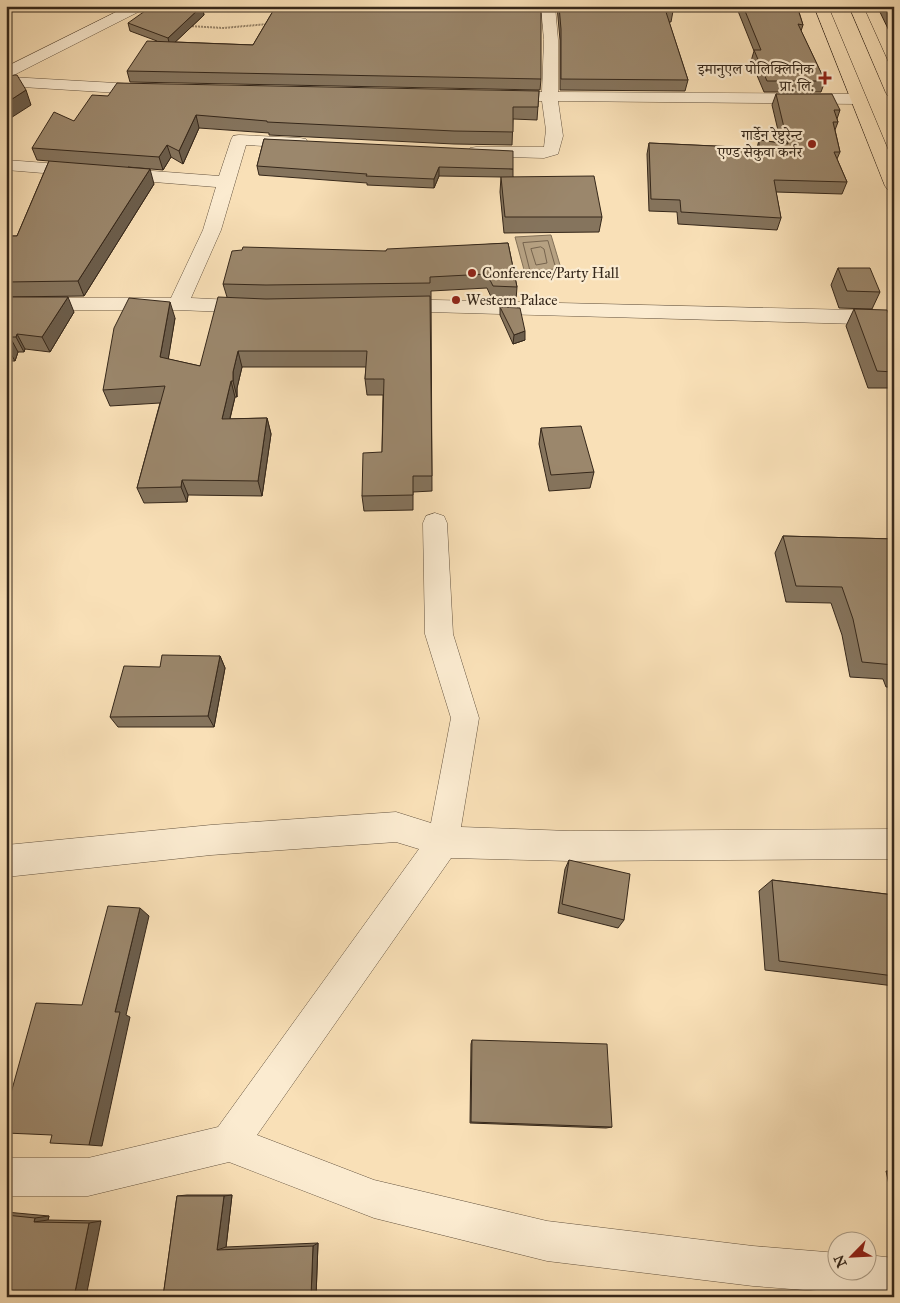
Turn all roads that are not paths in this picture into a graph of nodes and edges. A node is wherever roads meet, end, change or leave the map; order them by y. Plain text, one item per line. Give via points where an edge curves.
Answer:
1 (139, 6) edge
2 (821, 6) edge
3 (856, 6) edge
4 (549, 8) edge
5 (530, 10) edge
6 (846, 69) junction
7 (884, 69) junction
8 (6, 73) edge
9 (6, 81) edge
10 (162, 90) edge
11 (893, 90) edge
12 (490, 96) edge
13 (550, 97) junction
14 (858, 99) junction
15 (317, 144) edge
16 (464, 152) edge
17 (6, 165) edge
18 (225, 182) junction
19 (894, 186) edge
20 (6, 304) edge
21 (178, 304) junction
22 (376, 305) edge
23 (269, 307) edge
24 (894, 318) edge
25 (435, 523) dead end
26 (443, 842) junction
27 (894, 844) edge
28 (6, 861) edge
29 (229, 1143) junction
30 (6, 1177) edge
31 (894, 1278) edge

1 - 8 street
2 - 6 main road
3 - 7 main road
4 - 5 street
4 - 13 street via 552,40
6 - 7 main road
6 - 14 main road
7 - 11 main road
9 - 10 street
12 - 13 street
13 - 14 street
13 - 16 street via 555,141 552,150 544,153
14 - 19 main road
15 - 18 street via 239,140
17 - 18 street
18 - 21 street via 212,230
20 - 21 street
21 - 23 street
22 - 24 street
25 - 26 street via 439,634 465,718
26 - 27 street via 570,846
26 - 28 street via 396,827 211,840
26 - 29 street
29 - 30 street via 88,1177
29 - 31 street via 374,1199 547,1241 753,1266

